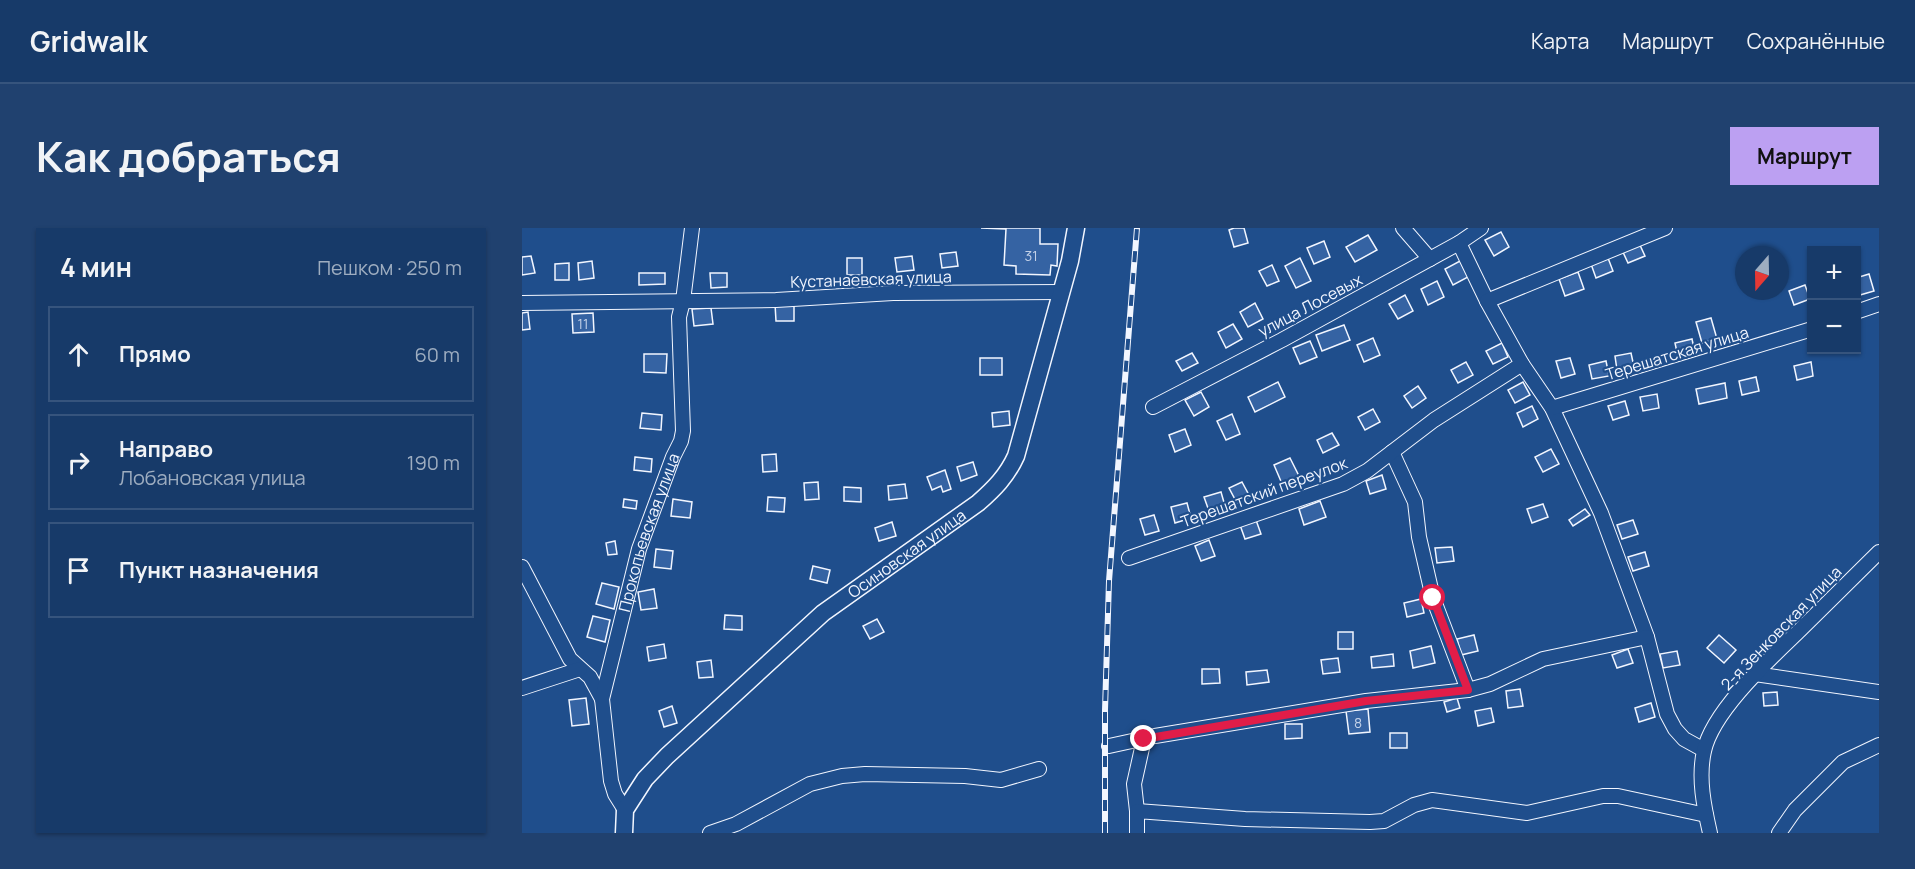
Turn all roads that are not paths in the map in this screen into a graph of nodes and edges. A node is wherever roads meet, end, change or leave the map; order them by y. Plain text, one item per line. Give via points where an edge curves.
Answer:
1 (692, 228) edge
2 (1076, 228) edge
3 (1403, 228) edge
4 (1480, 228) edge
5 (1665, 228) edge
6 (1460, 243) junction
7 (1430, 259) junction
8 (1061, 292) junction
9 (683, 301) junction
10 (1487, 301) junction
11 (522, 303) edge
12 (1879, 304) edge
13 (1861, 311) edge
14 (1807, 330) edge
15 (1522, 364) junction
16 (1153, 407) dead end
17 (1552, 408) junction
18 (1392, 452) junction
19 (1879, 552) edge
20 (1129, 558) dead end
21 (522, 567) edge
22 (1647, 637) junction
23 (580, 669) junction
24 (1755, 674) junction
25 (522, 688) edge
26 (1468, 690) junction
27 (1879, 692) edge
28 (602, 699) junction
29 (1144, 739) junction
30 (1879, 745) edge
31 (1109, 746) dead end
32 (1704, 750) junction
33 (1039, 769) dead end
34 (625, 810) junction
35 (1137, 811) junction
36 (1706, 815) junction
37 (624, 833) edge
38 (710, 833) edge
39 (1137, 833) edge
40 (1710, 833) edge
41 (1779, 833) edge

1 - 9 street, Прокопьевская улица
2 - 8 main road, Осиновская улица
3 - 7 street
4 - 6 street, улица Лосевых
5 - 10 street
6 - 7 street, улица Лосевых
6 - 10 street
7 - 16 street, улица Лосевых
8 - 9 street, Кустанаевская улица
8 - 34 main road, Осиновская улица via 1016,456 995,489 823,613 667,756 645,779
9 - 11 street, Кустанаевская улица
9 - 28 street, Прокопьевская улица via 679,317 681,441 639,549
10 - 15 street
12 - 13 street
14 - 17 street, Терешатская улица
15 - 17 street
15 - 18 street, Терешатский переулок
17 - 22 street via 1601,513
18 - 20 street, Терешатский переулок via 1343,484
18 - 26 street via 1415,502 1433,598
19 - 24 street, 2-я Зенковская улица
21 - 23 street via 565,651
22 - 26 street via 1543,659
22 - 32 street via 1667,714 1684,739
23 - 25 street
23 - 28 street via 590,677
24 - 27 street
24 - 32 street, 2-я Зенковская улица via 1712,730
26 - 29 street via 1366,701
28 - 34 street, Прокопьевская улица via 611,781
29 - 31 street
29 - 35 street via 1134,784
30 - 41 street via 1843,762
32 - 36 street, 2-я Зенковская улица
33 - 38 street via 1001,780 965,776 842,776 810,784 736,824
34 - 37 main road, Прокопьевская улица
35 - 36 street via 1370,822 1384,821 1432,800 1527,813 1584,799 1618,796
35 - 39 street
36 - 40 street, 2-я Зенковская улица

